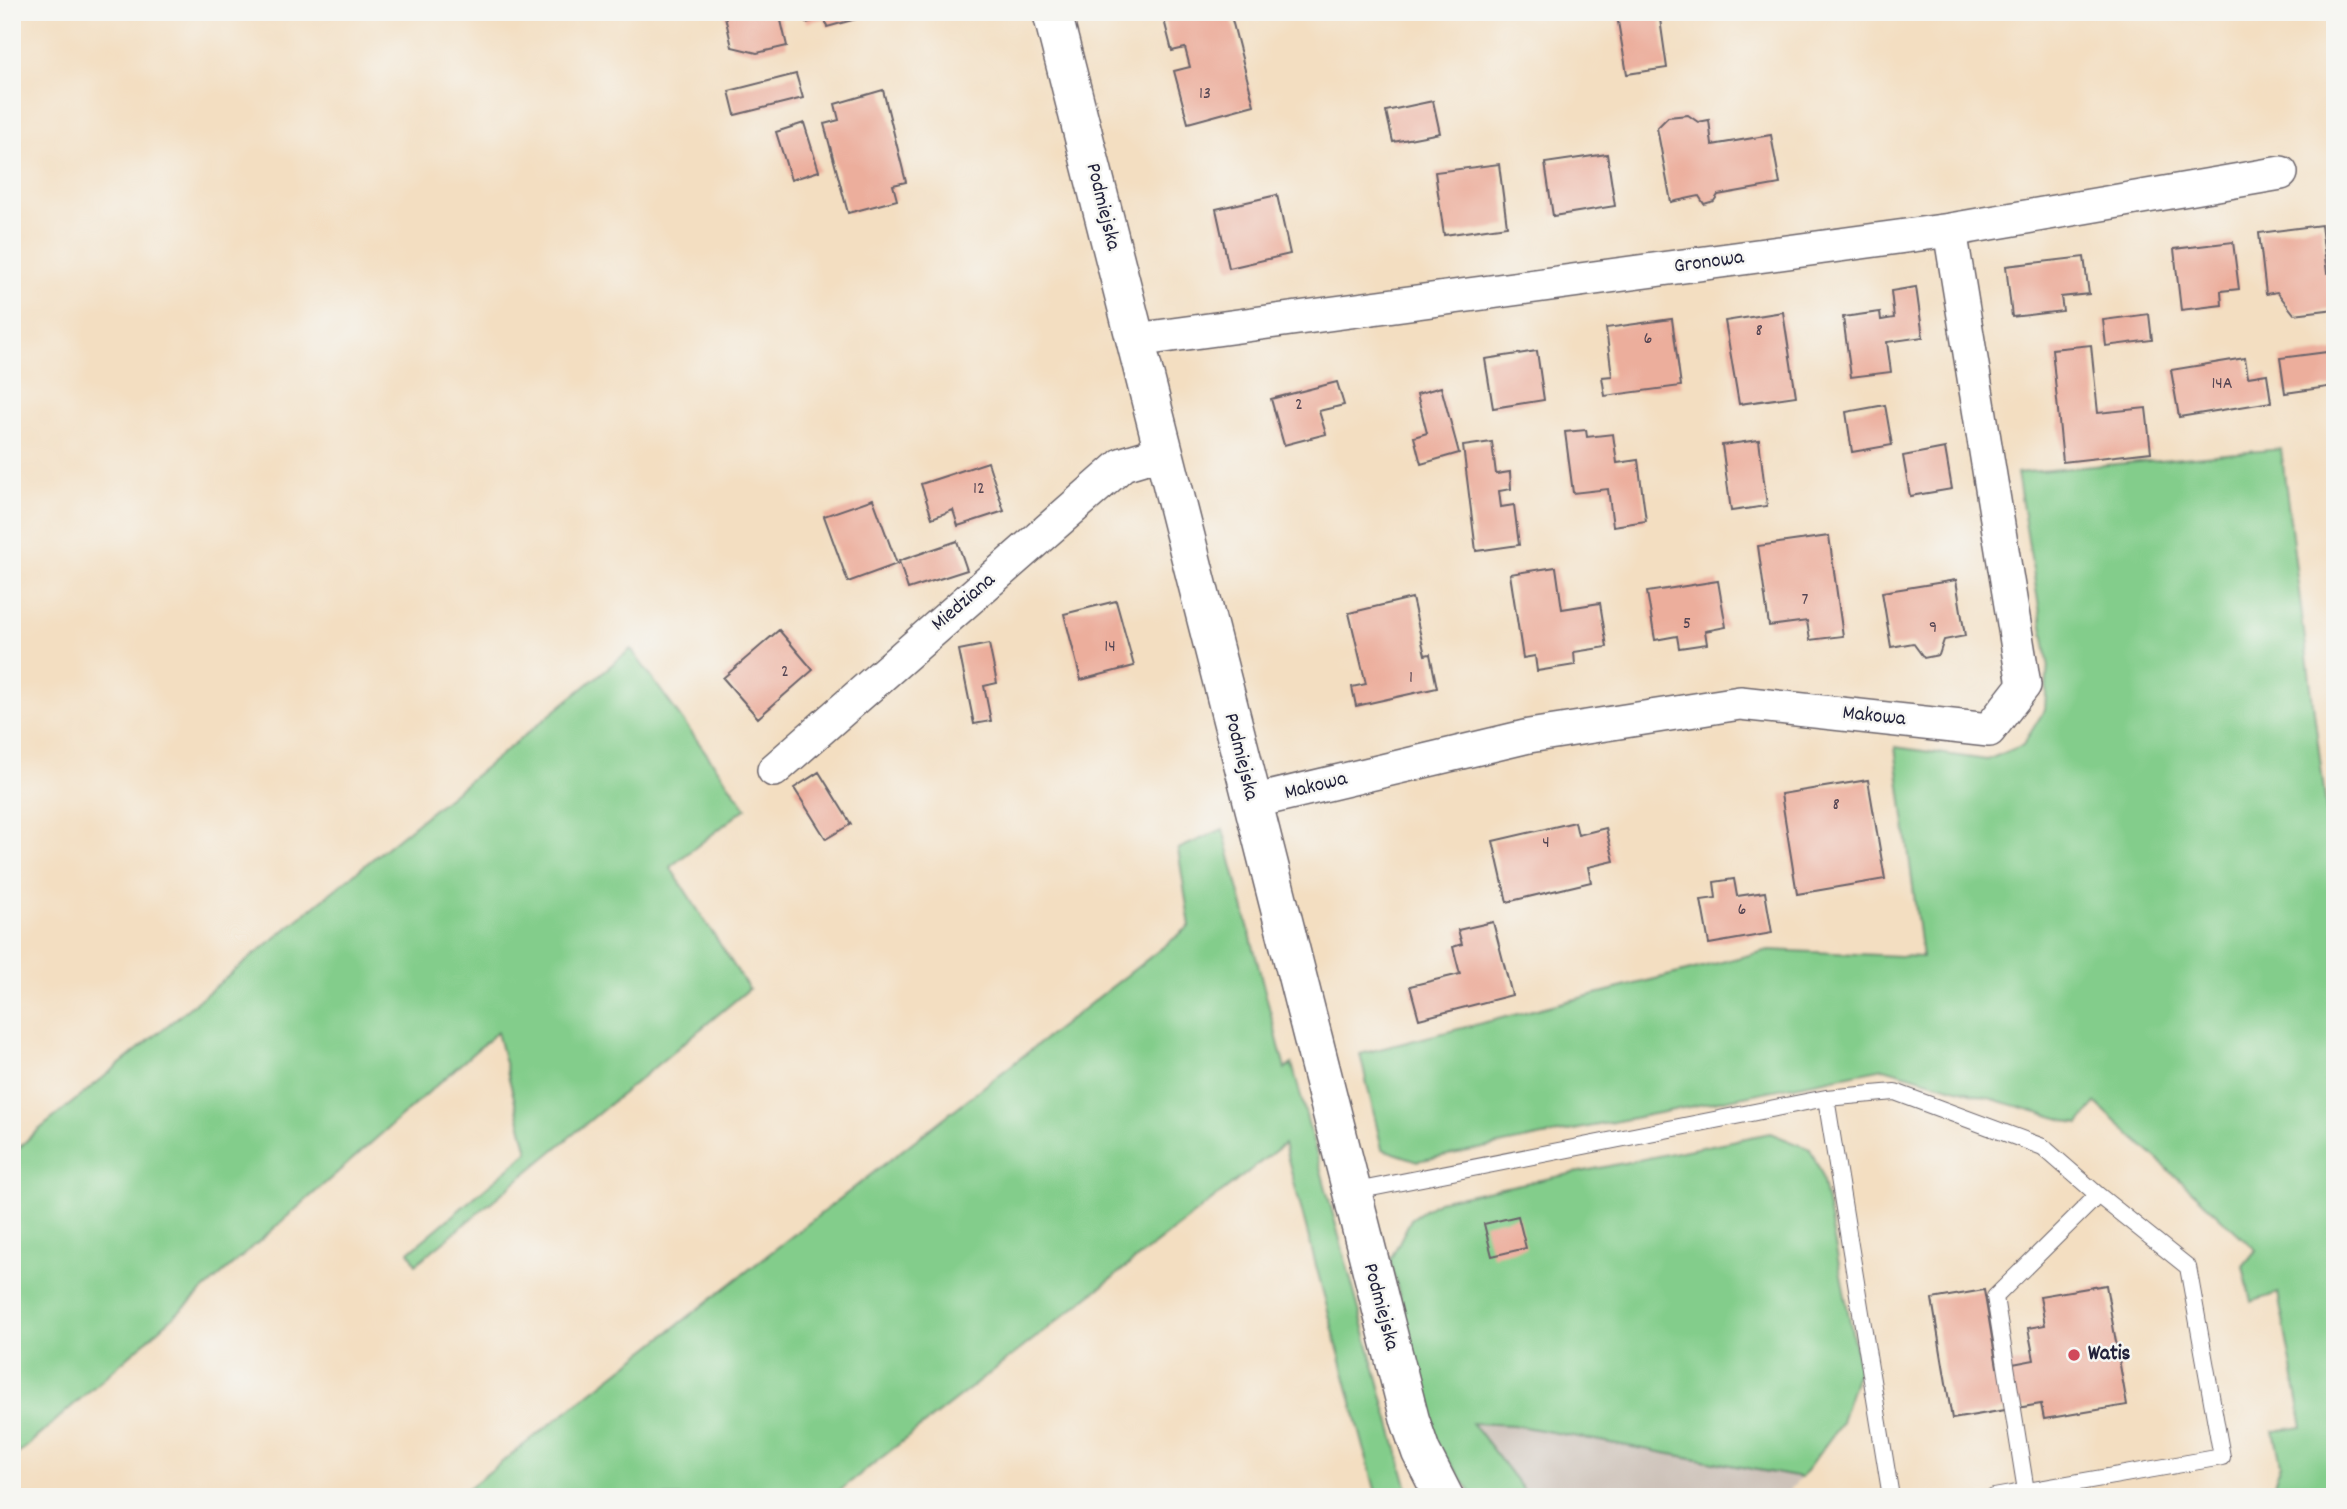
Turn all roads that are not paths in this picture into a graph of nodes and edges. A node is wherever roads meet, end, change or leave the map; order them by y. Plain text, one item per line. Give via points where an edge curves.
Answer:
1 (1052, 12) edge
2 (2281, 173) dead end
3 (1950, 230) junction
4 (1135, 340) junction
5 (1163, 452) junction
6 (775, 770) dead end
7 (1252, 802) junction
8 (1826, 1098) junction
9 (1350, 1192) junction
10 (2098, 1195) junction
11 (2026, 1491) junction
12 (1444, 1497) edge
13 (1891, 1497) edge
14 (1994, 1497) edge

1 - 4 street, Podmiejska
2 - 3 street, Gronowa
3 - 4 street, Gronowa
3 - 7 street, Makowa via 2024,685 1989,730 1740,703 1529,736
4 - 5 street, Podmiejska
5 - 6 street, Miedziana via 1123,464
5 - 7 street, Podmiejska
7 - 9 street, Podmiejska
8 - 9 lane
8 - 10 lane via 1895,1092 2043,1147
8 - 13 lane
9 - 12 street, Podmiejska via 1410,1420
10 - 11 lane via 1995,1297
10 - 11 lane via 2188,1267 2222,1457
11 - 14 lane

